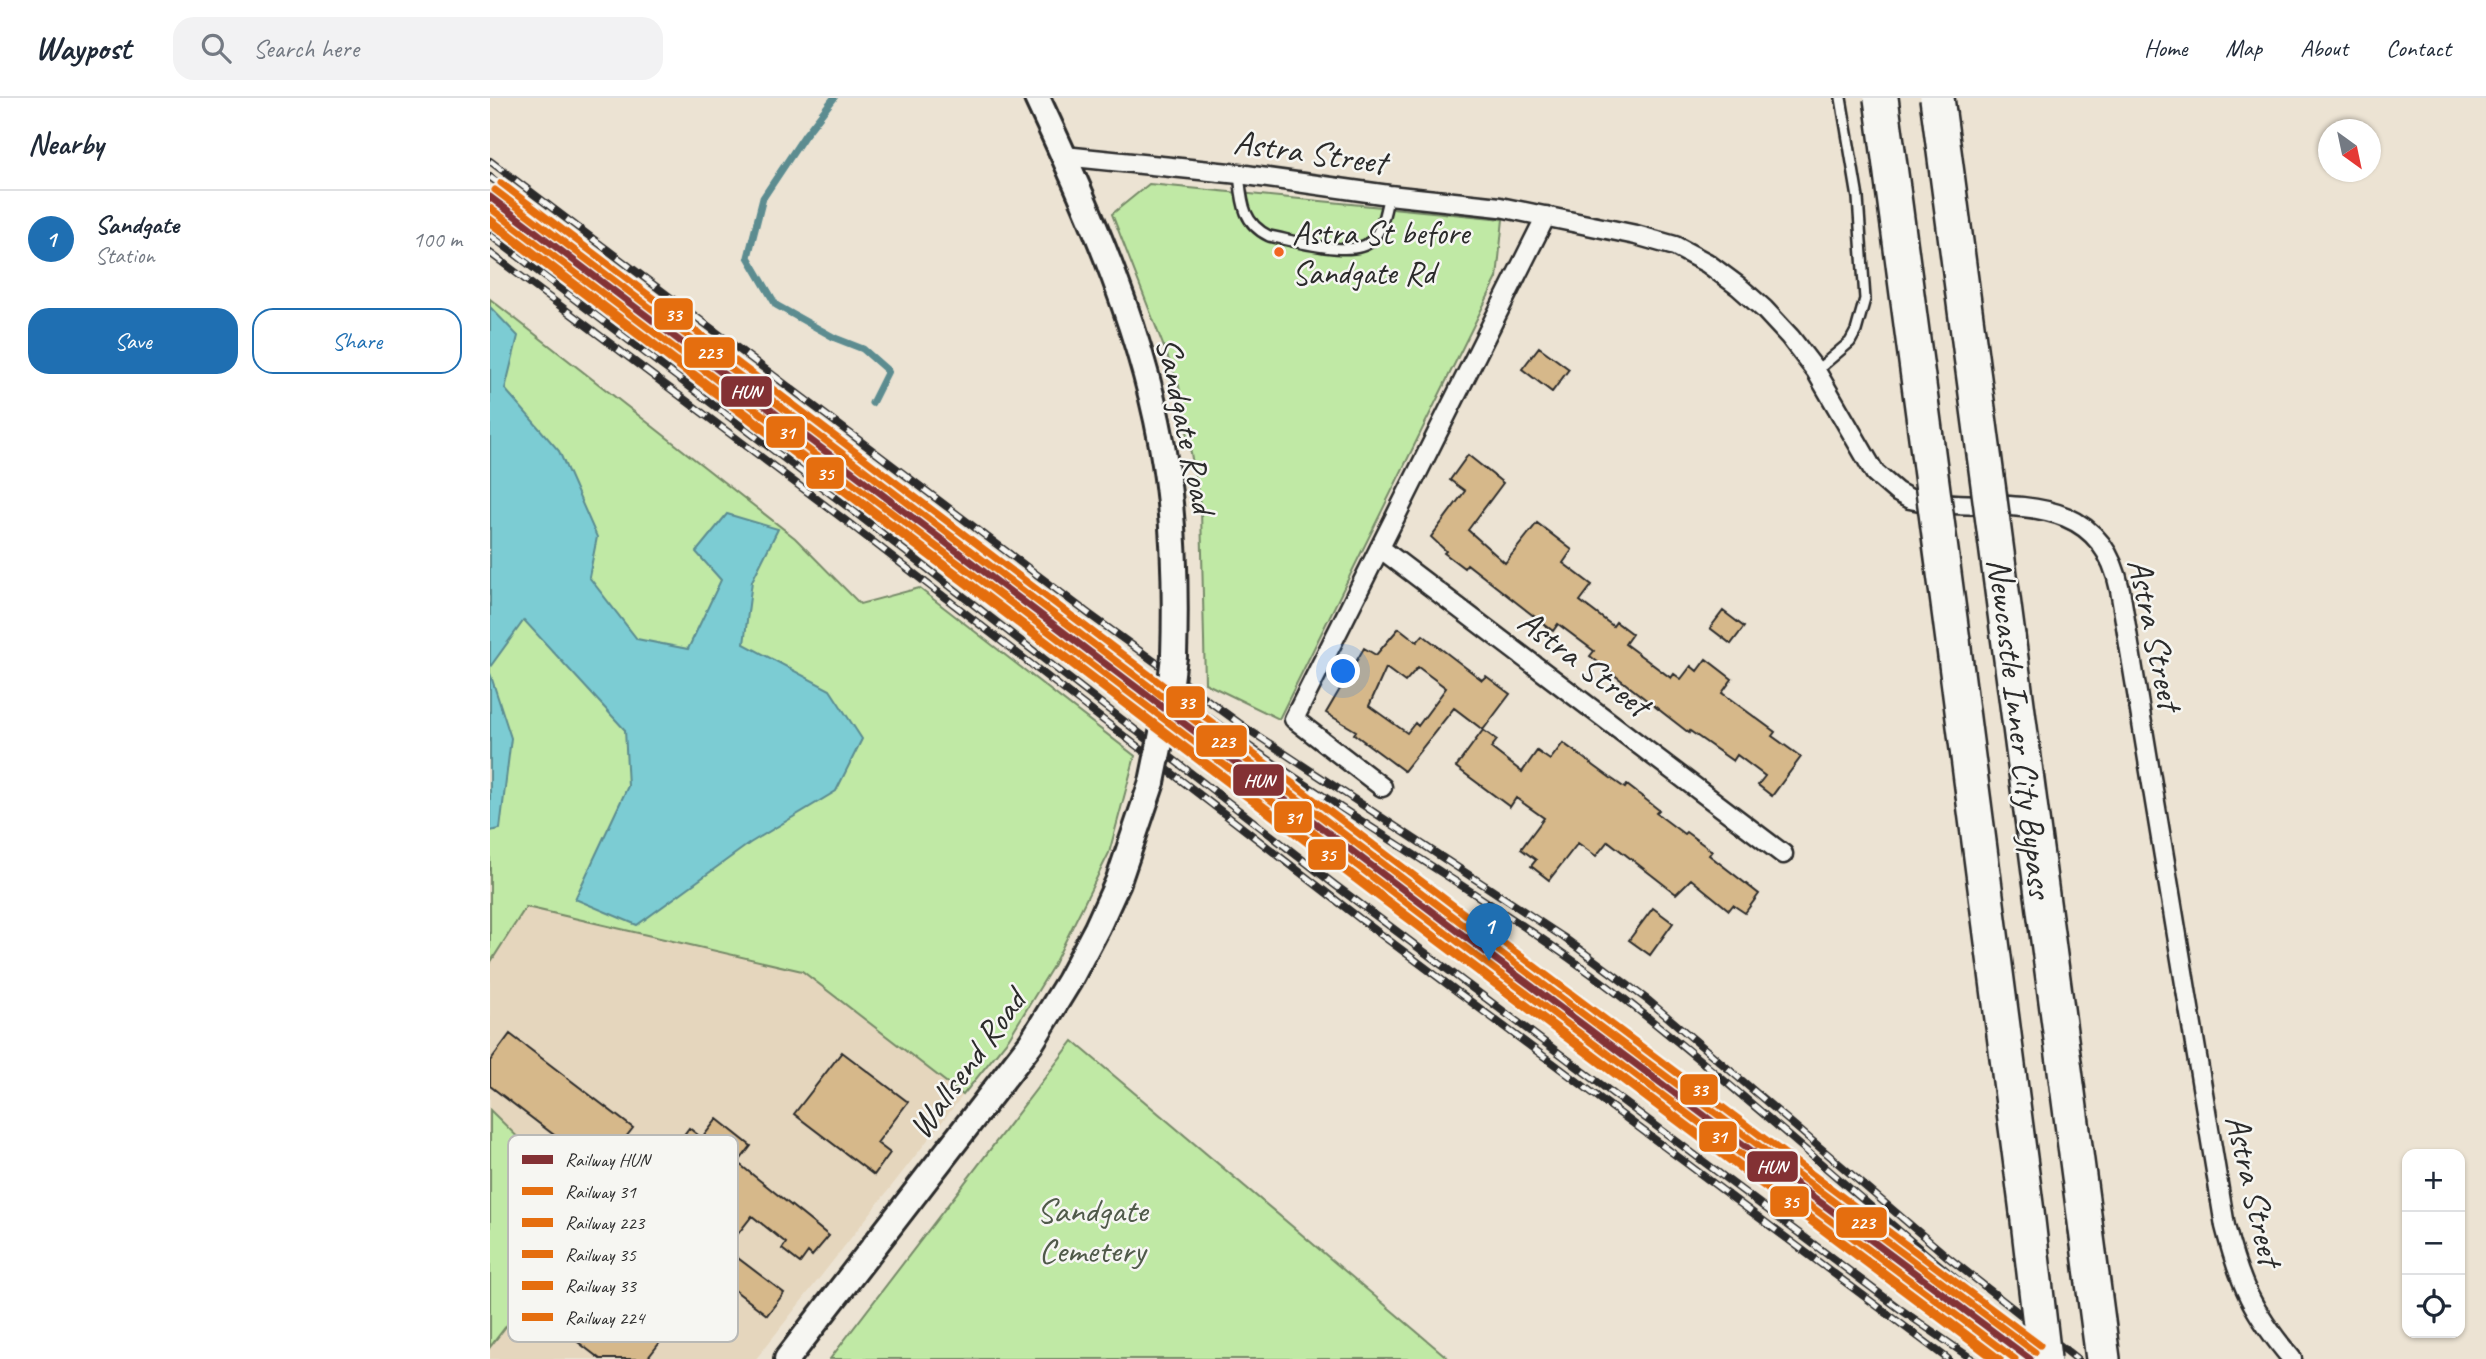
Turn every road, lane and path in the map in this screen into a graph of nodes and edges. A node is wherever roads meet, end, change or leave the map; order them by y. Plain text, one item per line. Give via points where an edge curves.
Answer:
1 (1037, 98) edge
2 (1841, 98) edge
3 (1881, 98) edge
4 (1937, 98) edge
5 (1064, 156) junction
6 (1240, 174) junction
7 (1389, 195) junction
8 (1546, 216) junction
9 (1816, 371) junction
10 (1380, 548) junction
11 (1152, 782) joint
12 (1382, 787) dead end
13 (1783, 854) dead end
14 (787, 1359) edge
15 (2045, 1359) edge
16 (2103, 1359) edge
17 (2292, 1359) edge

1 - 5 main road, Sandgate Road
2 - 9 lane via 1858,198 1865,299 1850,342
3 - 15 highway, Newcastle Inner City Bypass, bridge
4 - 16 highway, Newcastle Inner City Bypass, bridge
5 - 6 street, Astra Street
5 - 11 main road, Sandgate Road, bridge via 1103,248 1141,360 1165,463 1176,586 1174,656
6 - 7 street, Astra Street
6 - 7 lane via 1242,207 1259,231 1346,249 1372,241
7 - 8 street, Astra Street
8 - 9 street, Astra Street via 1675,246 1707,263 1764,309
8 - 10 street
9 - 17 street, Astra Street via 1875,472 1897,492 1925,502 2050,510 2092,533 2112,559 2225,1226 2247,1296
10 - 12 street via 1294,719
10 - 13 street, Astra Street
11 - 14 main road, Wallsend Road via 1097,928 1031,1042

